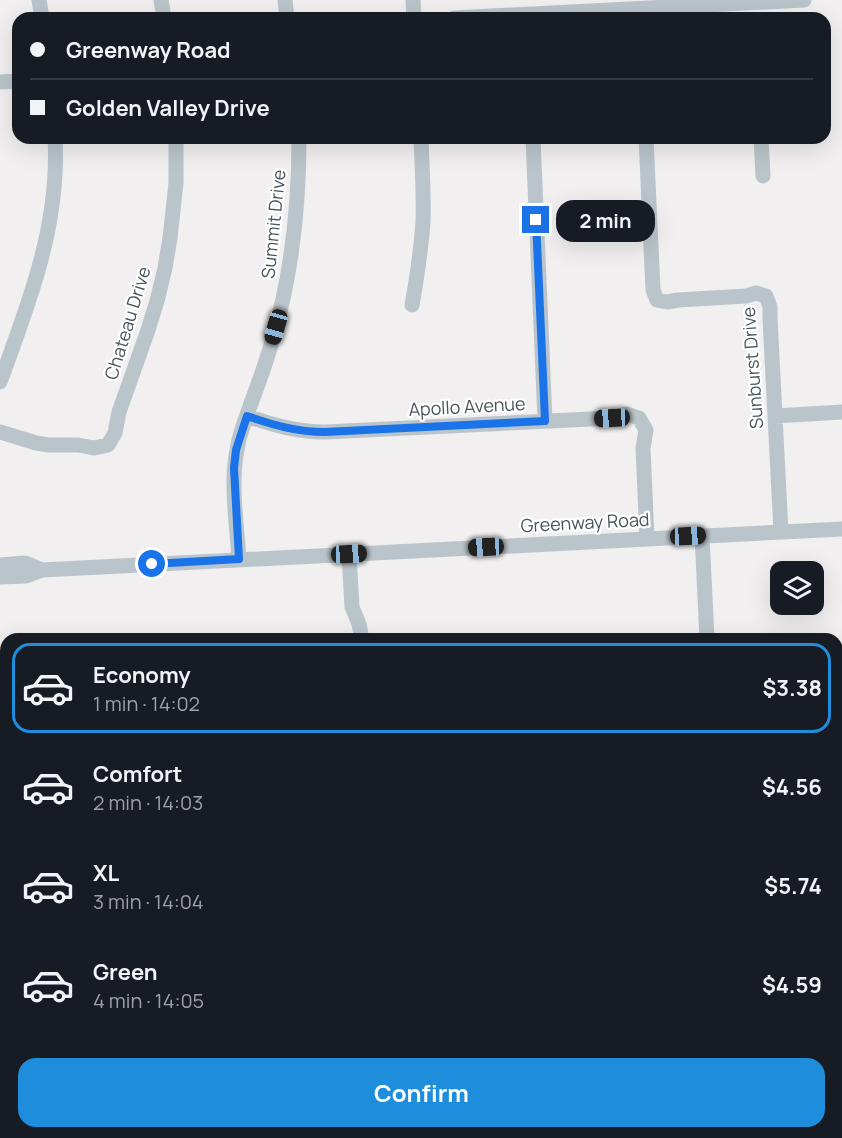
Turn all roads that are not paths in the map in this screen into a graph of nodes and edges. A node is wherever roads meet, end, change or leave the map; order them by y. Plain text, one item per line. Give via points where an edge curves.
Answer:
1 (804, 0) edge
2 (754, 10) edge
3 (677, 12) edge
4 (55, 144) edge
5 (176, 144) edge
6 (299, 144) edge
7 (421, 144) edge
8 (533, 144) edge
9 (646, 144) edge
10 (761, 144) edge
11 (763, 176) dead end
12 (412, 305) dead end
13 (0, 382) edge
14 (842, 412) edge
15 (247, 416) junction
16 (775, 416) junction
17 (545, 421) junction
18 (0, 432) edge
19 (842, 529) edge
20 (781, 532) junction
21 (702, 536) junction
22 (647, 538) junction
23 (349, 554) junction
24 (239, 559) junction
25 (0, 565) edge
26 (42, 570) junction
27 (0, 578) edge
28 (361, 633) edge
29 (706, 633) edge

1 - 2 street
2 - 3 street
4 - 13 street via 52,201 42,260
5 - 18 street, Chateau Drive via 173,211 160,290 108,445 94,448 43,444
6 - 15 street, Summit Drive via 297,207 288,278
7 - 12 street via 423,221
8 - 17 street
9 - 16 street, Sunburst Drive via 652,290 657,300 667,302 756,293 766,296 770,307
10 - 11 street
14 - 16 street
15 - 17 street, Apollo Avenue via 295,430 325,432
15 - 24 street, Summit Drive via 234,468
16 - 20 street, Sunburst Drive
17 - 22 street, Apollo Avenue via 627,414 639,418 646,430 643,448
19 - 20 street, Greenway Road
20 - 21 street, Greenway Road
21 - 22 street, Greenway Road
21 - 29 street
22 - 23 street, Greenway Road
23 - 24 street, Greenway Road
23 - 28 street via 352,607
24 - 26 street, Greenway Road
25 - 26 street, Greenway Road via 26,563
26 - 27 street, Greenway Road

